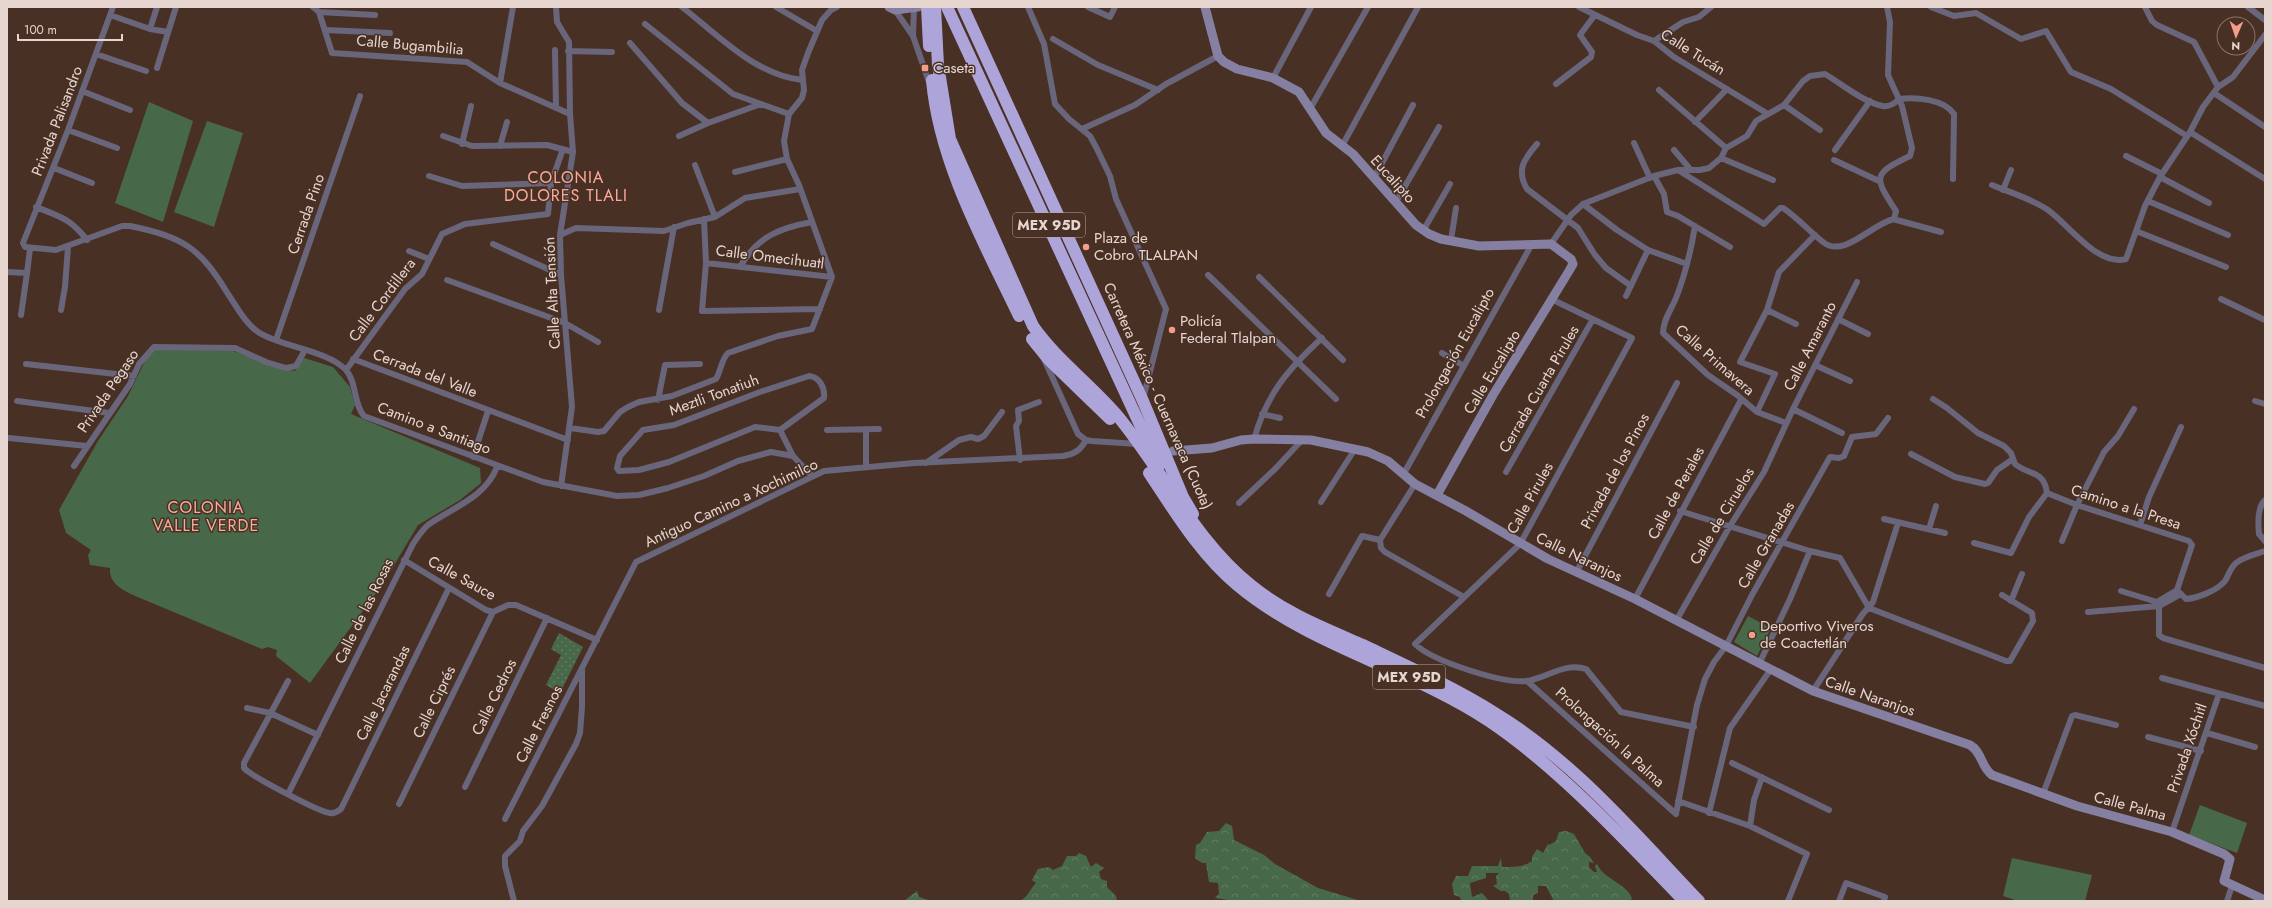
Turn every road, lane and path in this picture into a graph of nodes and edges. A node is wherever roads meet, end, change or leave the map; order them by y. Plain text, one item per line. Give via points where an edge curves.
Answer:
1 (113, 7) edge
2 (156, 7) edge
3 (176, 7) edge
4 (313, 7) edge
5 (513, 7) edge
6 (556, 7) edge
7 (682, 7) edge
8 (776, 7) edge
9 (837, 7) edge
10 (927, 7) edge
11 (936, 7) edge
12 (947, 7) edge
13 (963, 7) edge
14 (1028, 7) edge
15 (1088, 7) edge
16 (1115, 7) edge
17 (1205, 7) edge
18 (1311, 7) edge
19 (1368, 7) edge
20 (1418, 7) edge
21 (1579, 7) edge
22 (1711, 7) edge
23 (1887, 7) edge
24 (1931, 7) edge
25 (2145, 7) edge
26 (2248, 7) edge
27 (892, 8) edge
28 (916, 8) edge
29 (319, 12) junction
30 (110, 15) junction
31 (375, 15) dead end
32 (1594, 16) junction
33 (2265, 20) edge
34 (645, 24) dead end
35 (150, 29) junction
36 (326, 30) junction
37 (817, 31) junction
38 (168, 32) junction
39 (390, 34) dead end
40 (2265, 35) edge
41 (913, 36) junction
42 (1053, 39) dead end
43 (1654, 41) junction
44 (630, 43) dead end
45 (555, 50) dead end
46 (568, 51) junction
47 (612, 52) dead end
48 (96, 54) junction
49 (1218, 56) junction
50 (157, 68) dead end
51 (146, 71) dead end
52 (1273, 78) junction
53 (802, 80) junction
54 (500, 83) junction
55 (1556, 84) dead end
56 (2218, 87) junction
57 (1727, 89) junction
58 (1158, 90) junction
59 (1659, 90) dead end
60 (82, 91) junction
61 (2214, 93) junction
62 (360, 96) dead end
63 (1899, 99) junction
64 (1870, 101) junction
65 (760, 104) junction
66 (1412, 105) dead end
67 (1784, 105) junction
68 (471, 106) dead end
69 (556, 108) junction
70 (1310, 109) junction
71 (130, 110) dead end
72 (570, 114) junction
73 (789, 114) junction
74 (1768, 114) junction
75 (507, 122) dead end
76 (1695, 122) junction
77 (708, 123) junction
78 (1439, 127) dead end
79 (2265, 128) edge
80 (1082, 129) junction
81 (68, 130) junction
82 (1820, 130) dead end
83 (2189, 134) junction
84 (443, 136) dead end
85 (679, 136) dead end
86 (1634, 143) dead end
87 (462, 144) junction
88 (1537, 144) dead end
89 (500, 146) junction
90 (1342, 146) junction
91 (117, 148) dead end
92 (1726, 148) junction
93 (563, 149) junction
94 (1674, 150) dead end
95 (1835, 150) dead end
96 (573, 152) junction
97 (2126, 156) dead end
98 (1721, 158) junction
99 (787, 160) junction
100 (1834, 160) dead end
101 (695, 165) dead end
102 (54, 168) junction
103 (1690, 169) junction
104 (1678, 170) junction
105 (2011, 170) dead end
106 (735, 172) dead end
107 (429, 176) dead end
108 (2161, 176) junction
109 (1652, 177) junction
110 (1374, 178) junction
111 (1953, 179) dead end
112 (2265, 179) edge
113 (1773, 180) dead end
114 (1879, 181) junction
115 (551, 183) junction
116 (92, 184) dead end
117 (1450, 184) dead end
118 (1992, 185) dead end
119 (800, 189) junction
120 (2003, 190) junction
121 (2148, 201) junction
122 (1396, 202) junction
123 (2209, 203) dead end
124 (1583, 204) junction
125 (36, 207) junction
126 (1456, 208) dead end
127 (715, 217) junction
128 (1893, 219) junction
129 (704, 220) junction
130 (1568, 220) junction
131 (812, 222) junction
132 (1695, 226) junction
133 (674, 227) junction
134 (1423, 231) junction
135 (2136, 231) junction
136 (1941, 232) dead end
137 (560, 235) junction
138 (1815, 235) junction
139 (2228, 235) dead end
140 (87, 240) junction
141 (1451, 240) junction
142 (493, 244) dead end
143 (1532, 244) junction
144 (1550, 244) junction
145 (68, 247) junction
146 (1730, 247) dead end
147 (30, 249) junction
148 (1648, 250) junction
149 (409, 251) dead end
150 (429, 259) junction
151 (706, 263) junction
152 (1687, 264) junction
153 (740, 267) junction
154 (2226, 267) dead end
155 (7, 272) edge
156 (28, 273) junction
157 (561, 275) junction
158 (1208, 275) dead end
159 (832, 277) junction
160 (1259, 277) dead end
161 (447, 280) dead end
162 (1857, 282) dead end
163 (1631, 286) junction
164 (1626, 296) dead end
165 (2221, 299) dead end
166 (1551, 300) junction
167 (820, 309) junction
168 (60, 310) dead end
169 (658, 310) dead end
170 (1767, 310) junction
171 (21, 315) dead end
172 (1593, 319) junction
173 (1838, 319) junction
174 (2265, 320) edge
175 (565, 323) junction
176 (1796, 324) dead end
177 (1868, 334) dead end
178 (1322, 338) junction
179 (276, 340) junction
180 (598, 342) dead end
181 (305, 350) junction
182 (1442, 353) dead end
183 (353, 359) junction
184 (1298, 360) junction
185 (1343, 360) dead end
186 (26, 364) dead end
187 (700, 364) dead end
188 (1815, 365) junction
189 (1464, 366) junction
190 (346, 370) junction
191 (134, 376) junction
192 (1850, 381) dead end
193 (1677, 383) dead end
194 (1336, 399) dead end
195 (658, 400) junction
196 (1741, 400) junction
197 (1933, 400) dead end
198 (17, 401) dead end
199 (1143, 401) junction
200 (2255, 401) dead end
201 (1038, 402) dead end
202 (2265, 404) edge
203 (2134, 408) dead end
204 (1793, 409) junction
205 (488, 411) junction
206 (1002, 412) dead end
207 (1757, 412) junction
208 (110, 413) junction
209 (1262, 414) junction
210 (1280, 418) dead end
211 (1888, 418) dead end
212 (1786, 423) junction
213 (2181, 427) dead end
214 (570, 428) junction
215 (879, 429) dead end
216 (780, 430) junction
217 (827, 430) dead end
218 (866, 430) junction
219 (1842, 433) dead end
220 (9, 438) dead end
221 (1254, 439) junction
222 (568, 440) junction
223 (1086, 440) junction
224 (1302, 440) junction
225 (87, 446) junction
226 (1355, 449) junction
227 (1173, 451) dead end
228 (1911, 454) dead end
229 (793, 456) junction
230 (473, 457) junction
231 (2013, 459) junction
232 (1020, 460) junction
233 (926, 463) junction
234 (74, 466) dead end
235 (497, 466) junction
236 (866, 467) junction
237 (1506, 472) dead end
238 (1403, 475) junction
239 (812, 476) junction
240 (1415, 484) junction
241 (561, 486) junction
242 (2047, 494) junction
243 (1437, 495) junction
244 (2265, 500) edge
245 (1321, 502) dead end
246 (1239, 503) dead end
247 (2077, 505) junction
248 (1936, 506) dead end
249 (1680, 511) junction
250 (1884, 519) dead end
251 (1898, 523) junction
252 (2140, 525) junction
253 (1730, 526) junction
254 (1191, 528) junction
255 (1930, 529) junction
256 (1945, 533) dead end
257 (1380, 540) junction
258 (2062, 541) dead end
259 (2265, 541) edge
260 (1782, 543) junction
261 (1974, 543) dead end
262 (1520, 544) junction
263 (1810, 551) junction
264 (2265, 551) edge
265 (404, 560) junction
266 (1577, 571) junction
267 (2022, 574) dead end
268 (450, 588) junction
269 (2121, 591) dead end
270 (2178, 592) junction
271 (1329, 594) dead end
272 (2002, 595) dead end
273 (1464, 597) junction
274 (1635, 599) junction
275 (2012, 600) junction
276 (2159, 606) junction
277 (1869, 608) junction
278 (493, 612) junction
279 (2088, 612) dead end
280 (547, 618) junction
281 (1676, 621) junction
282 (597, 640) junction
283 (1415, 644) joint
284 (1726, 646) junction
285 (1760, 662) junction
286 (1771, 668) junction
287 (2265, 668) edge
288 (582, 669) junction
289 (2162, 678) dead end
290 (288, 681) dead end
291 (1527, 681) junction
292 (1813, 691) junction
293 (2219, 694) junction
294 (2265, 706) edge
295 (247, 708) dead end
296 (270, 713) junction
297 (2116, 725) dead end
298 (1694, 727) junction
299 (2206, 734) junction
300 (318, 735) junction
301 (2148, 737) dead end
302 (1970, 745) joint
303 (2255, 747) dead end
304 (2201, 751) junction
305 (1732, 763) dead end
306 (1762, 777) junction
307 (465, 787) dead end
308 (288, 794) junction
309 (2043, 794) junction
310 (1678, 801) junction
311 (399, 804) dead end
312 (1829, 810) dead end
313 (1709, 813) junction
314 (1676, 814) joint
315 (505, 819) dead end
316 (1750, 826) junction
317 (2172, 832) junction
318 (2232, 886) junction
319 (1885, 899) edge
320 (2265, 900) edge
321 (514, 901) edge
322 (1684, 901) edge
323 (1690, 901) edge
324 (1699, 901) edge
325 (1704, 901) edge
326 (1788, 901) edge
327 (1839, 901) edge
328 (2227, 901) edge

1 - 30 street, Privada Palisandro
2 - 35 street
3 - 38 street
4 - 29 street
5 - 54 street
6 - 46 street, Calle Alta Tensión via 557,22 569,42
7 - 53 street via 752,62 770,72
8 - 37 street
9 - 37 street via 822,20
10 - 322 highway, bridge via 934,99 942,141 988,252 1025,328 1048,360 1109,418 1147,468 1199,545 1236,584 1285,619 1452,699 1515,739 1545,764
11 - 324 highway, bridge via 939,72 950,139 1033,326 1045,344 1116,414 1208,542 1252,586 1284,608 1458,692 1529,736 1595,792
12 - 254 highway, Carretera México - Cuernavaca (Cuota) / MEX 95D via 1064,256 1120,385
13 - 199 highway, Carretera México - Cuernavaca (Cuota) / MEX 95D
14 - 80 street via 1044,44 1055,104
15 - 16 street via 1110,16
17 - 49 street
18 - 52 street
19 - 70 street
20 - 90 street
21 - 32 street, Calle Tucán
22 - 43 street via 1699,17 1683,22
23 - 63 street via 1890,22 1888,75
24 - 83 street via 1954,16 1976,13 2021,40 2046,31 2071,72 2111,89
25 - 56 street via 2157,25 2194,42
26 - 33 street
27 - 28 street
27 - 41 street
28 - 41 street
29 - 31 street
29 - 36 street
30 - 35 street
30 - 48 street, Privada Palisandro
32 - 43 street, Calle Tucán
32 - 55 street via 1580,35 1592,52 1591,57
34 - 65 street via 733,94
35 - 38 street
36 - 39 street
36 - 54 street, Calle Bugambilia via 332,53 457,60 474,65
37 - 53 street via 802,70
38 - 50 street
40 - 56 street via 2233,77
41 - 223 street via 942,118 1073,427
42 - 58 street via 1098,65
43 - 57 street, Calle Tucán via 1674,57
44 - 77 street via 682,103
45 - 69 street
46 - 47 street
46 - 72 street, Calle Alta Tensión
48 - 51 street
48 - 60 street, Privada Palisandro
49 - 52 street, Eucalipto via 1237,69
49 - 58 street
52 - 70 street, Eucalipto via 1299,92
53 - 73 street via 802,98
54 - 69 street, Calle Bugambilia
56 - 61 street
57 - 74 street, Calle Tucán
57 - 76 street
58 - 80 street via 1135,105
59 - 76 street
60 - 71 street
60 - 81 street, Privada Palisandro
61 - 79 street
61 - 83 street via 2203,107
62 - 179 street, Cerrada Pino
63 - 64 street via 1884,106
63 - 111 street via 1918,97 1950,108 1954,114
63 - 114 street via 1912,152 1910,156 1885,169
64 - 67 street via 1825,74 1817,74 1803,81
64 - 95 street
65 - 73 street
65 - 77 street
66 - 110 street
67 - 74 street
67 - 82 street
68 - 87 street
69 - 72 street, Calle Bugambilia
70 - 90 street, Eucalipto via 1326,133
72 - 96 street, Calle Alta Tensión
73 - 99 street via 784,141
74 - 92 street via 1756,121 1747,136
75 - 89 street
76 - 92 street
77 - 85 street
78 - 122 street
80 - 199 street via 1096,147 1110,176 1116,199 1166,309
81 - 91 street
81 - 102 street, Privada Palisandro
83 - 108 street
83 - 112 street
84 - 87 street
86 - 109 street
87 - 89 street
88 - 130 street via 1524,161 1521,171 1523,180 1531,193
89 - 93 street via 547,145
90 - 110 street, Eucalipto via 1353,154
92 - 98 street
93 - 96 street
93 - 115 street
94 - 103 street
96 - 137 street, Calle Alta Tensión
97 - 108 street
98 - 103 street via 1710,168
98 - 113 street
99 - 106 street
99 - 119 street
100 - 114 street
101 - 127 street
102 - 116 street
102 - 125 street, Privada Palisandro
103 - 104 street
104 - 109 street
104 - 138 street via 1764,224 1783,208
105 - 120 street
107 - 115 street via 462,186
108 - 121 street
108 - 123 street
109 - 124 street
109 - 132 street via 1664,194 1667,212
110 - 122 street, Eucalipto
114 - 128 street via 1896,211 1896,217
115 - 150 street, Calle Cordillera via 548,214 465,224 450,229 442,234
117 - 134 street
118 - 120 street
119 - 127 street via 745,198
119 - 131 street
120 - 135 street via 2047,209 2096,253 2120,261 2126,258
121 - 135 street
121 - 139 street
122 - 134 street, Eucalipto
124 - 130 street
124 - 148 street
125 - 140 street via 66,219 76,226
125 - 147 street, Privada Palisandro via 23,243
126 - 141 street
127 - 129 street
128 - 136 street
128 - 138 street via 1838,248 1830,246
129 - 133 street
129 - 151 street
130 - 144 street
130 - 163 street via 1578,228 1595,255 1610,272
131 - 153 street via 785,227 767,237 749,251
131 - 159 street
132 - 146 street
132 - 152 street, Calle Primavera
133 - 137 street via 664,231 576,228
133 - 169 street
134 - 141 street, Eucalipto
135 - 154 street
137 - 157 street, Calle Alta Tensión
138 - 170 street via 1779,272
140 - 145 street
140 - 179 street via 122,226 130,226 184,242 215,272 249,325
141 - 143 street, Eucalipto via 1490,247
142 - 157 street
143 - 144 street, Eucalipto
143 - 189 street, Prolongación Eucalipto
144 - 166 street, Calle Eucalipto via 1571,259 1572,264
145 - 147 street via 56,250
145 - 168 street via 65,287
147 - 156 street
148 - 152 street
148 - 163 street
149 - 150 street
150 - 183 street, Calle Cordillera via 422,274 405,288
151 - 153 street, Calle Omecihuatl
151 - 167 street via 702,311
152 - 196 street, Calle Primavera via 1676,299 1664,323 1663,333 1708,375
153 - 159 street, Calle Omecihuatl
155 - 156 street
156 - 171 street
157 - 175 street, Calle Alta Tensión
158 - 184 street
159 - 167 street
160 - 178 street
161 - 175 street
162 - 173 street, Calle Amaranto
163 - 164 street
165 - 174 street
166 - 172 street
166 - 243 street, Calle Eucalipto via 1493,395
167 - 195 street via 812,329 778,336 728,353 716,379
170 - 176 street
170 - 207 street via 1740,362 1775,374
172 - 237 street, Cerrada Cuarta Pirules
172 - 262 street, Calle Pirules via 1632,338
173 - 177 street
173 - 188 street, Calle Amaranto
175 - 180 street
175 - 214 street, Calle Alta Tensión via 572,407
178 - 184 street
178 - 185 street
179 - 181 street
181 - 190 street
181 - 191 street, Privada Pegaso via 296,366 286,368 234,348 154,348 139,364
182 - 189 street
183 - 190 street, Calle Cordillera
183 - 205 street, Cerrada del Valle
184 - 194 street
184 - 209 street via 1275,387
186 - 191 street
187 - 195 street via 665,366
188 - 192 street
188 - 204 street, Calle Amaranto
189 - 238 street, Prolongación Eucalipto
190 - 230 street, Camino a Santiago via 357,404 364,416
191 - 208 street, Privada Pegaso
193 - 266 street, Privada de los Pinos
195 - 214 street via 639,402 628,407 620,412 604,431
196 - 207 street, Calle Primavera
196 - 249 street, Calle de Perales
197 - 231 street, Camino a la Presa via 1978,433 2004,446
198 - 208 street
199 - 325 highway, Carretera México - Cuernavaca (Cuota) / MEX 95D via 1183,497 1210,539 1242,572 1288,608 1461,692 1514,723 1564,761 1589,784
200 - 202 street
201 - 232 street via 1018,410 1019,421 1016,426
203 - 247 street via 2118,436 2104,452
204 - 212 street, Calle Amaranto
204 - 219 street
205 - 222 street, Cerrada del Valle
205 - 230 street, Cerrada del Valle
206 - 233 street via 984,436 978,439 971,437 959,440
207 - 212 street, Calle Primavera
208 - 225 street, Privada Pegaso
209 - 210 street
209 - 221 street
211 - 260 street, Calle Granadas via 1876,434 1852,437 1844,456 1830,457
212 - 253 street, Calle de Ciruelos via 1764,472
213 - 252 street via 2149,497
214 - 222 street, Calle Alta Tensión
215 - 218 street
216 - 216 street, Meztli Tonatiuh via 755,427 669,462 629,472 619,471 617,468 620,456 643,430 674,424 809,376 819,380 825,392 824,398
216 - 229 street
217 - 218 street
218 - 236 street
220 - 225 street
221 - 224 street, Calle Naranjos
221 - 227 street, Calle Naranjos via 1212,448
222 - 241 street, Calle Alta Tensión
223 - 232 street, Antiguo Camino a Xochimilco via 1074,453
223 - 254 street via 1135,443 1144,448 1152,470 1177,516
224 - 226 street, Calle Naranjos
224 - 246 street
225 - 234 street, Privada Pegaso
226 - 238 street, Calle Naranjos via 1372,453 1388,461
226 - 245 street via 1350,461
228 - 231 street via 1955,477 1985,484 1997,470
229 - 239 street
229 - 241 street, Camino a Santiago via 771,452 759,454 704,476 639,495 617,496
230 - 235 street, Camino a Santiago
231 - 242 street, Camino a la Presa via 2020,468 2044,480
232 - 233 street, Antiguo Camino a Xochimilco
233 - 236 street, Antiguo Camino a Xochimilco
235 - 241 street, Camino a Santiago
235 - 265 street, Calle de las Rosas via 489,483 479,493 427,526
236 - 239 street, Antiguo Camino a Xochimilco via 824,471
238 - 240 street, Calle Naranjos
239 - 282 street, Antiguo Camino a Xochimilco via 636,562
240 - 243 street, Calle Naranjos
240 - 257 street
242 - 247 street, Camino a la Presa
242 - 261 street via 2029,517 2011,553
243 - 262 street, Calle Naranjos
244 - 259 street via 2258,525 2258,534
247 - 252 street, Camino a la Presa
247 - 258 street
248 - 255 street
249 - 253 street
249 - 274 street, Calle de Perales
250 - 251 street
251 - 255 street
251 - 277 street
252 - 270 street, Camino a la Presa via 2189,540 2192,544
253 - 260 street
253 - 281 street, Calle de Ciruelos
254 - 323 highway, Carretera México - Cuernavaca (Cuota) / MEX 95D via 1221,565 1268,605 1288,618 1470,707 1522,743 1582,794
255 - 256 street
257 - 271 street via 1362,536
257 - 273 street via 1381,548 1385,552
260 - 263 street
260 - 284 street, Calle Granadas
262 - 266 street, Calle Naranjos
262 - 273 street, Calle Pirules
263 - 277 street via 1840,558
263 - 285 street
264 - 270 street via 2237,562 2225,581 2215,589 2192,598 2186,598
265 - 268 street, Calle Sauce
265 - 300 street, Calle de las Rosas
266 - 274 street, Calle Naranjos
267 - 275 street
268 - 278 street, Calle Sauce
268 - 308 street, Calle Jacarandas via 341,809 335,813 327,813
269 - 270 street via 2156,602
270 - 276 street
272 - 275 street
273 - 283 street, Calle Pirules
274 - 281 street, Calle Naranjos
275 - 277 street via 2032,614 2033,621 2010,661
276 - 279 street
276 - 287 street via 2158,631 2163,638
277 - 292 street
278 - 280 street, Calle Sauce via 508,605 516,605
278 - 311 street, Calle Ciprés
280 - 282 street, Calle Sauce
280 - 307 street, Calle Cedros
281 - 284 street, Calle Naranjos
282 - 288 street, Calle Fresnos
283 - 291 street, Prolongación la Palma via 1420,649 1469,670
284 - 285 street, Calle Naranjos
284 - 298 street, Calle Granadas via 1704,679
285 - 286 street, Calle Naranjos
286 - 292 street, Calle Naranjos
286 - 313 street via 1730,728
288 - 315 street, Calle Fresnos
288 - 321 street via 580,733 576,744 542,806 523,831 520,841 505,856
289 - 293 street
290 - 296 street
291 - 298 street, Prolongación la Palma via 1578,666 1586,669 1621,712
291 - 314 street, Prolongación la Palma
292 - 302 street, Calle Naranjos
293 - 294 street, Privada Xóchitl
293 - 299 street, Privada Xóchitl
295 - 296 street
296 - 300 street
296 - 308 street via 244,763 246,770
297 - 309 street via 2072,716
298 - 310 street, Calle Granadas
299 - 303 street
299 - 304 street, Privada Xóchitl
300 - 308 street, Calle de las Rosas
301 - 304 street
302 - 309 street, Calle Palma via 1977,749 1986,770 1992,775
304 - 317 street, Privada Xóchitl
305 - 306 street
306 - 312 street
306 - 316 street via 1754,800
309 - 317 street, Calle Palma
310 - 313 street
310 - 314 street, Calle Granadas
313 - 316 street
316 - 326 street via 1807,854
317 - 318 street, Calle Palma via 2228,856 2230,860 2224,881
318 - 320 street
318 - 328 street
319 - 327 street via 1846,883

